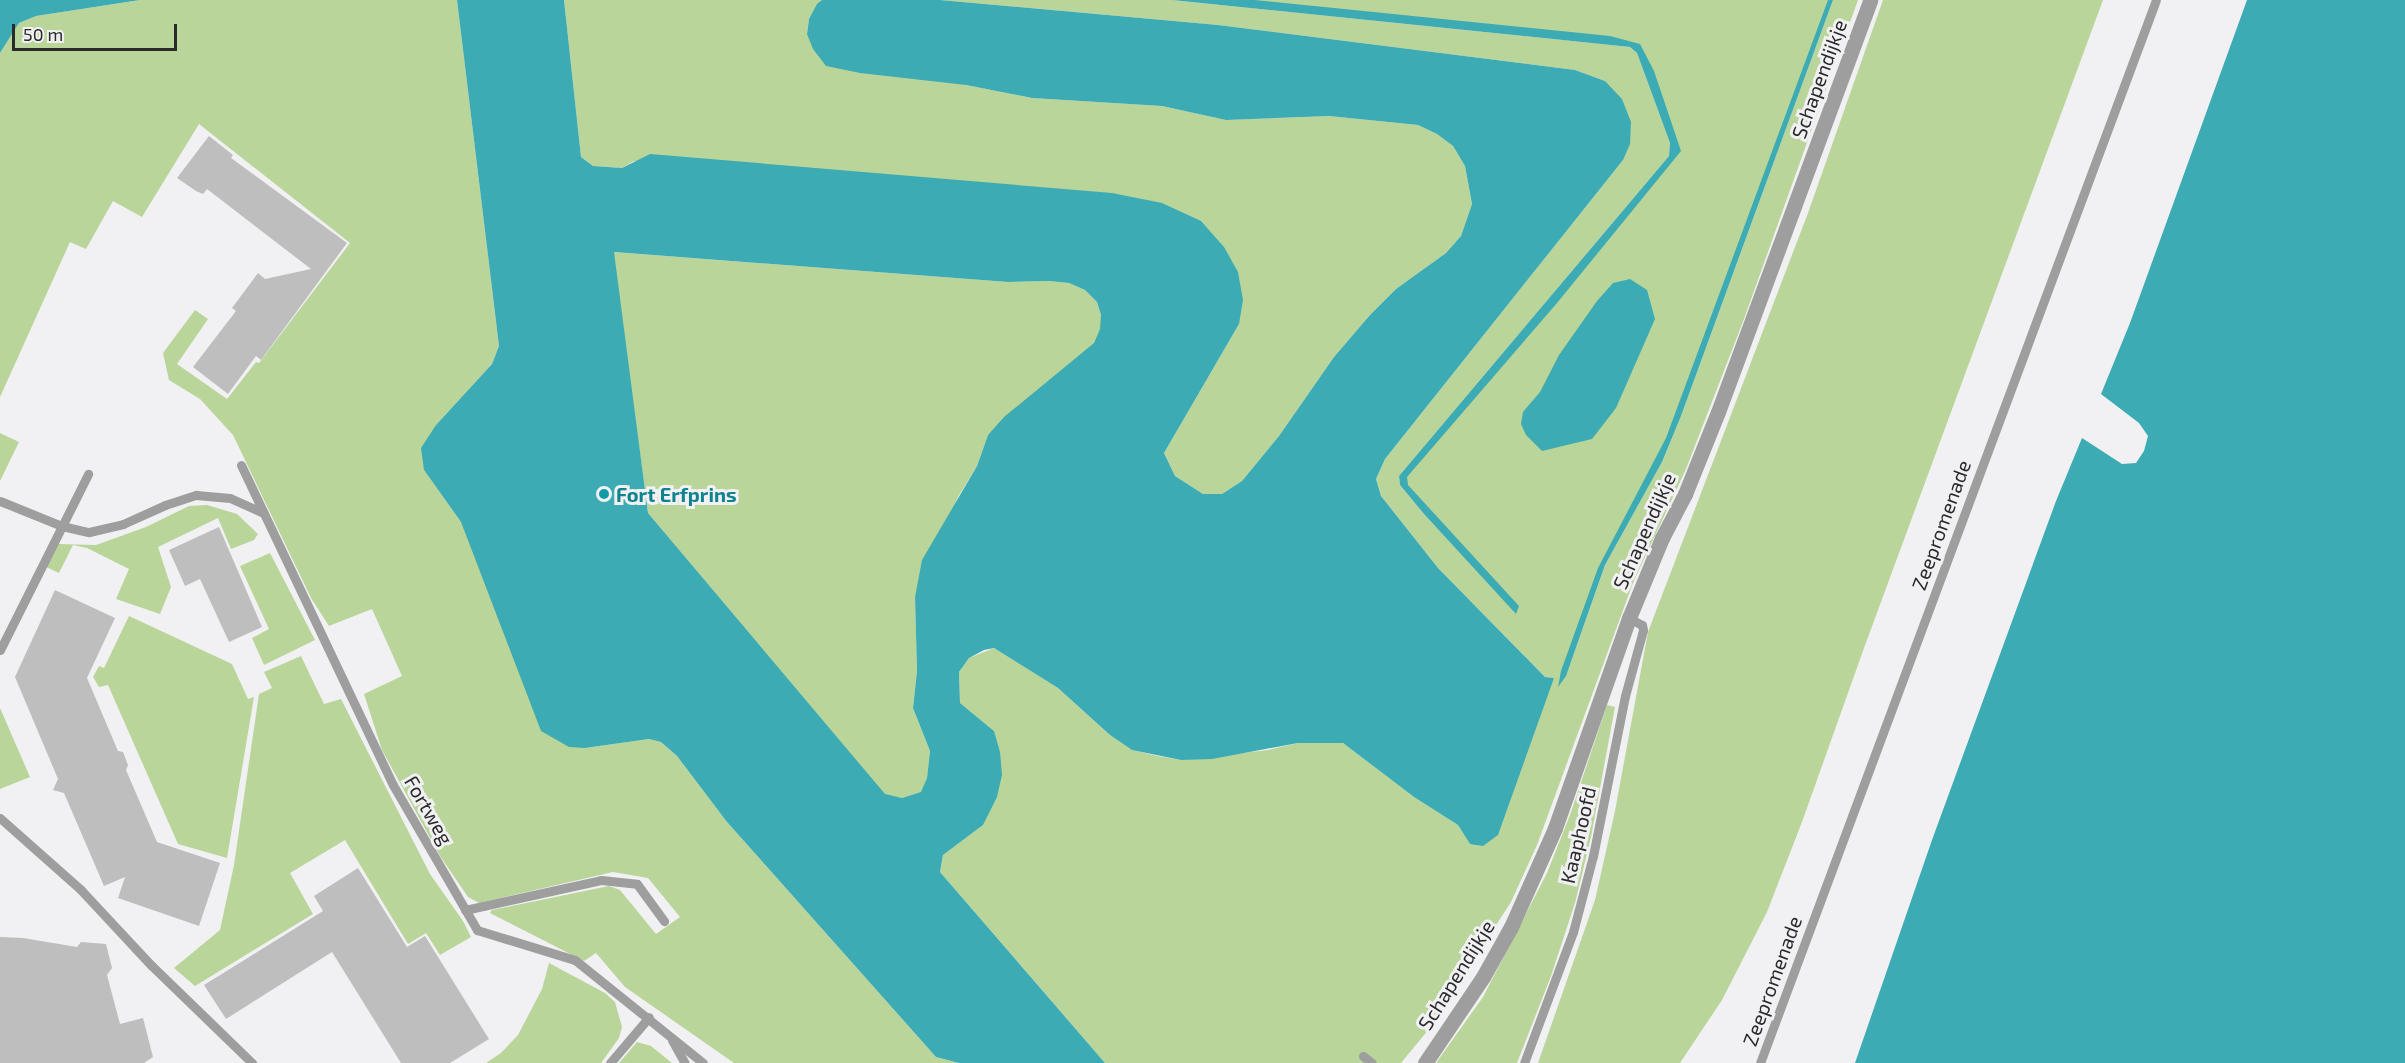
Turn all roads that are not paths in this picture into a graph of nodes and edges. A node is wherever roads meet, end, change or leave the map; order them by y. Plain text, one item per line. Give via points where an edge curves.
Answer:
1 (1870, 0) edge
2 (2156, 0) edge
3 (241, 465) dead end
4 (88, 474) dead end
5 (0, 501) edge
6 (264, 513) junction
7 (62, 526) junction
8 (1629, 618) junction
9 (0, 650) edge
10 (0, 818) edge
11 (465, 910) junction
12 (664, 921) dead end
13 (649, 1017) junction
14 (668, 1033) junction
15 (1363, 1056) dead end
16 (252, 1063) edge
17 (609, 1063) edge
18 (686, 1063) edge
19 (703, 1063) edge
20 (1372, 1063) edge
21 (1425, 1063) edge
22 (1524, 1063) edge
23 (1760, 1063) edge

1 - 8 street, Schapendijkje via 1724,398
2 - 23 lane, Zeepromenade
3 - 6 lane, Fortweg
4 - 7 lane
5 - 7 lane
6 - 7 lane via 230,498 196,495 123,524 89,532
6 - 11 lane, Fortweg via 393,785
7 - 9 lane
8 - 21 street, Schapendijkje via 1555,828 1520,906 1484,977
8 - 22 lane, Kaaphoofd via 1642,625 1643,630 1625,696 1593,856 1573,932
10 - 16 lane via 81,890
11 - 12 lane via 601,880 637,884
11 - 13 lane, Fortweg via 477,930 575,960
13 - 14 lane, Fortweg
13 - 17 lane
14 - 18 lane
14 - 19 lane, Fortweg
15 - 20 lane

